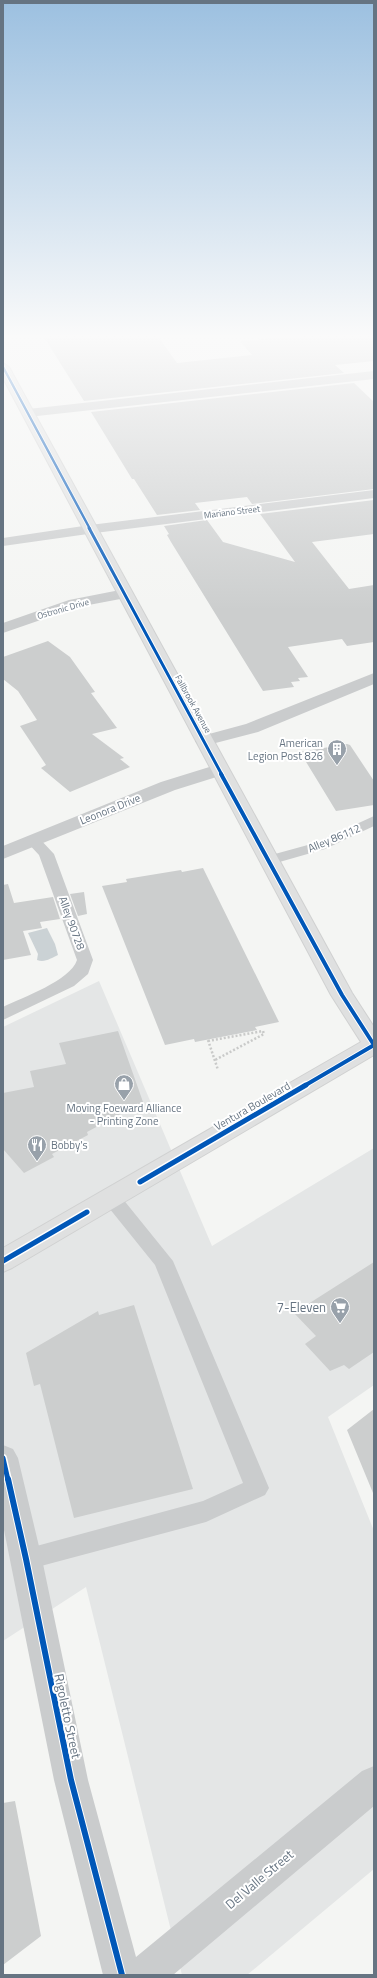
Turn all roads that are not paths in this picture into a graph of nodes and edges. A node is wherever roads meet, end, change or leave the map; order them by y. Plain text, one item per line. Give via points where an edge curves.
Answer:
1 (35, 426) edge
2 (374, 494) edge
3 (90, 530) junction
4 (3, 542) edge
5 (125, 594) junction
6 (3, 628) edge
7 (374, 678) edge
8 (204, 741) junction
9 (219, 770) junction
10 (374, 820) edge
11 (33, 840) junction
12 (3, 853) edge
13 (269, 860) junction
14 (3, 1014) edge
15 (374, 1045) edge
16 (111, 1198) junction
17 (3, 1261) edge
18 (3, 1458) edge
19 (26, 1559) junction
20 (374, 1783) edge
21 (122, 1975) edge
22 (144, 1975) edge

1 - 3 main road, Fallbrook Avenue
2 - 3 street, Mariano Street
3 - 4 street, Mariano Street
3 - 5 main road, Fallbrook Avenue
5 - 6 street, Ostronic Drive via 75,603
5 - 8 main road, Fallbrook Avenue
7 - 8 street via 252,728
8 - 9 main road, Fallbrook Avenue
9 - 11 street, Leonora Drive via 168,786
9 - 13 main road, Fallbrook Avenue
10 - 13 lane, Alley 86112 via 320,846
11 - 12 street, Leonora Drive
11 - 14 lane, Alley 90728 via 46,854 85,960 82,970 68,982
13 - 15 main road, Fallbrook Avenue via 342,995
15 - 16 main road, Ventura Boulevard
16 - 17 main road, Ventura Boulevard
16 - 19 lane via 163,1261 257,1488 206,1511
18 - 19 street, Rigoletto Street
19 - 21 street, Rigoletto Street via 71,1780
20 - 22 street, Del Valle Street

